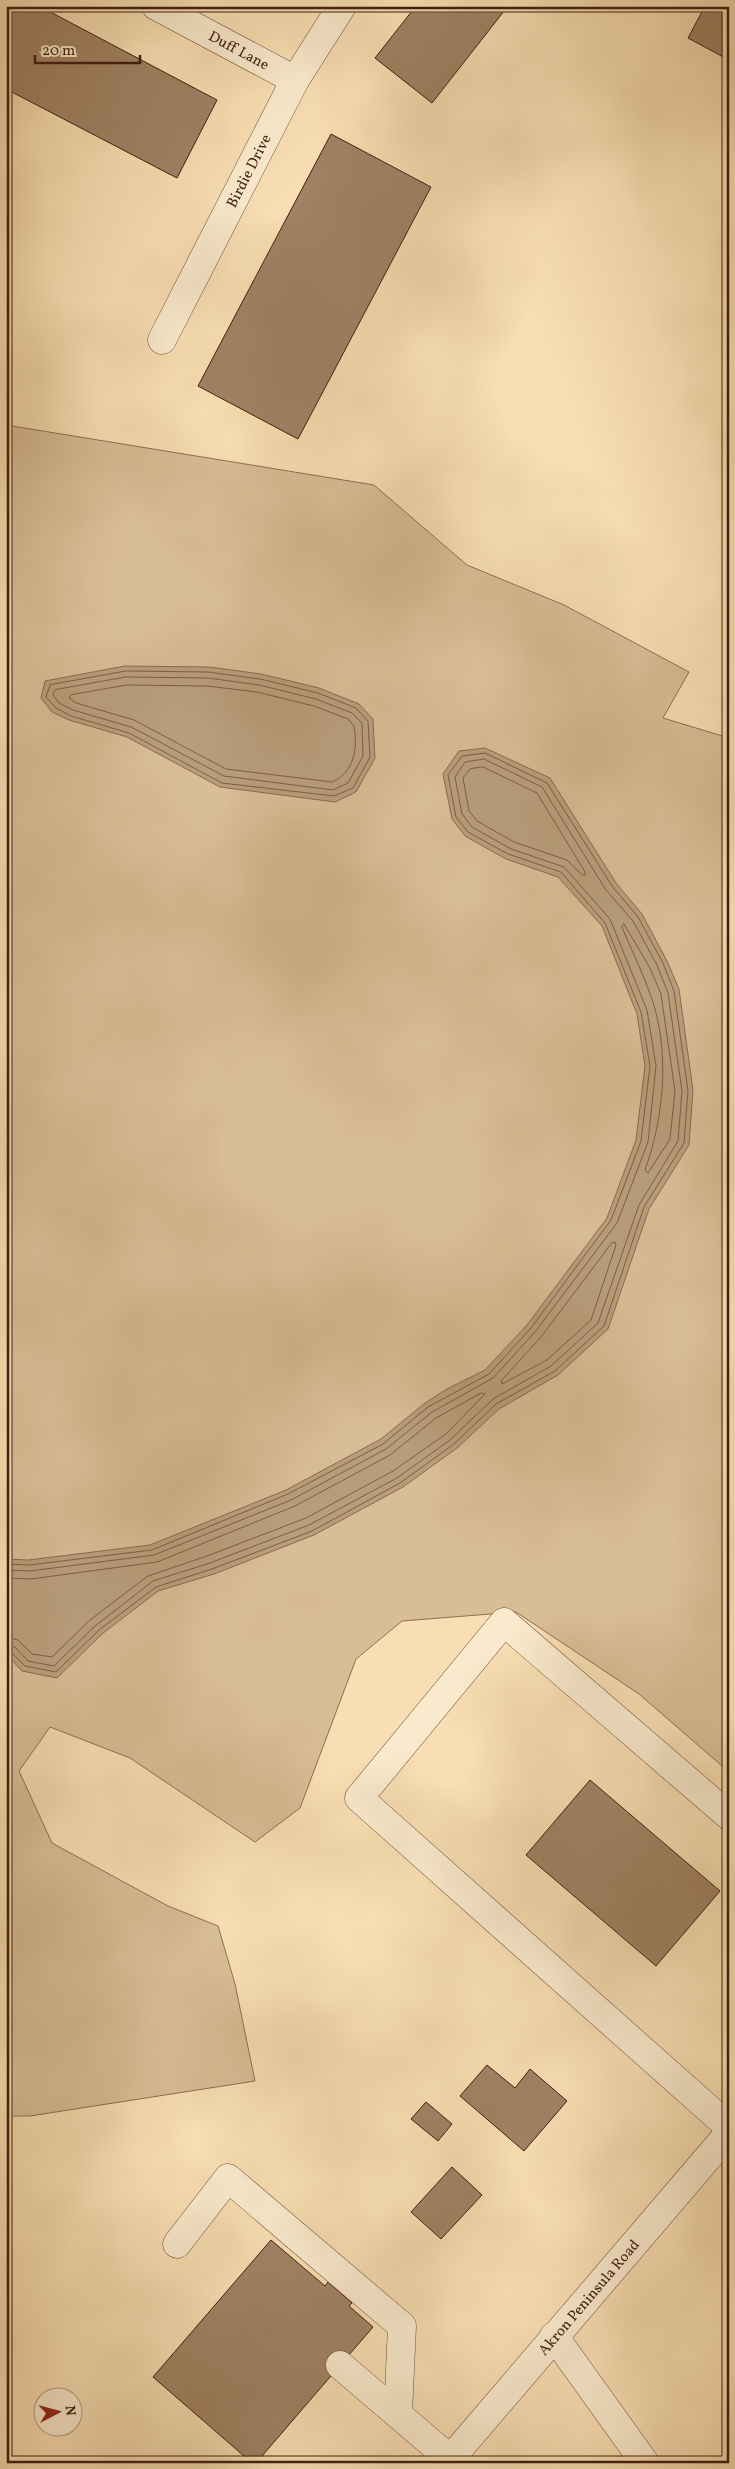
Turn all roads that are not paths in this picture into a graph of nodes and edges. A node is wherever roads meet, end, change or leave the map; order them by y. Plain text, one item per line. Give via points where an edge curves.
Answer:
1 (156, 6) edge
2 (342, 6) edge
3 (295, 80) junction
4 (162, 340) dead end
5 (729, 1816) edge
6 (729, 2127) edge
7 (729, 2133) edge
8 (176, 2244) dead end
9 (554, 2336) junction
10 (340, 2365) dead end
11 (398, 2414) junction
12 (448, 2461) edge
13 (645, 2463) edge

1 - 3 street, Duff Lane
2 - 3 street, Birdie Drive
3 - 4 street, Birdie Drive
5 - 6 street via 504,1622 359,1798
7 - 9 street, Akron Peninsula Road
8 - 11 street via 228,2178 402,2326
9 - 12 street, Akron Peninsula Road
9 - 13 street
10 - 11 street
11 - 12 street

